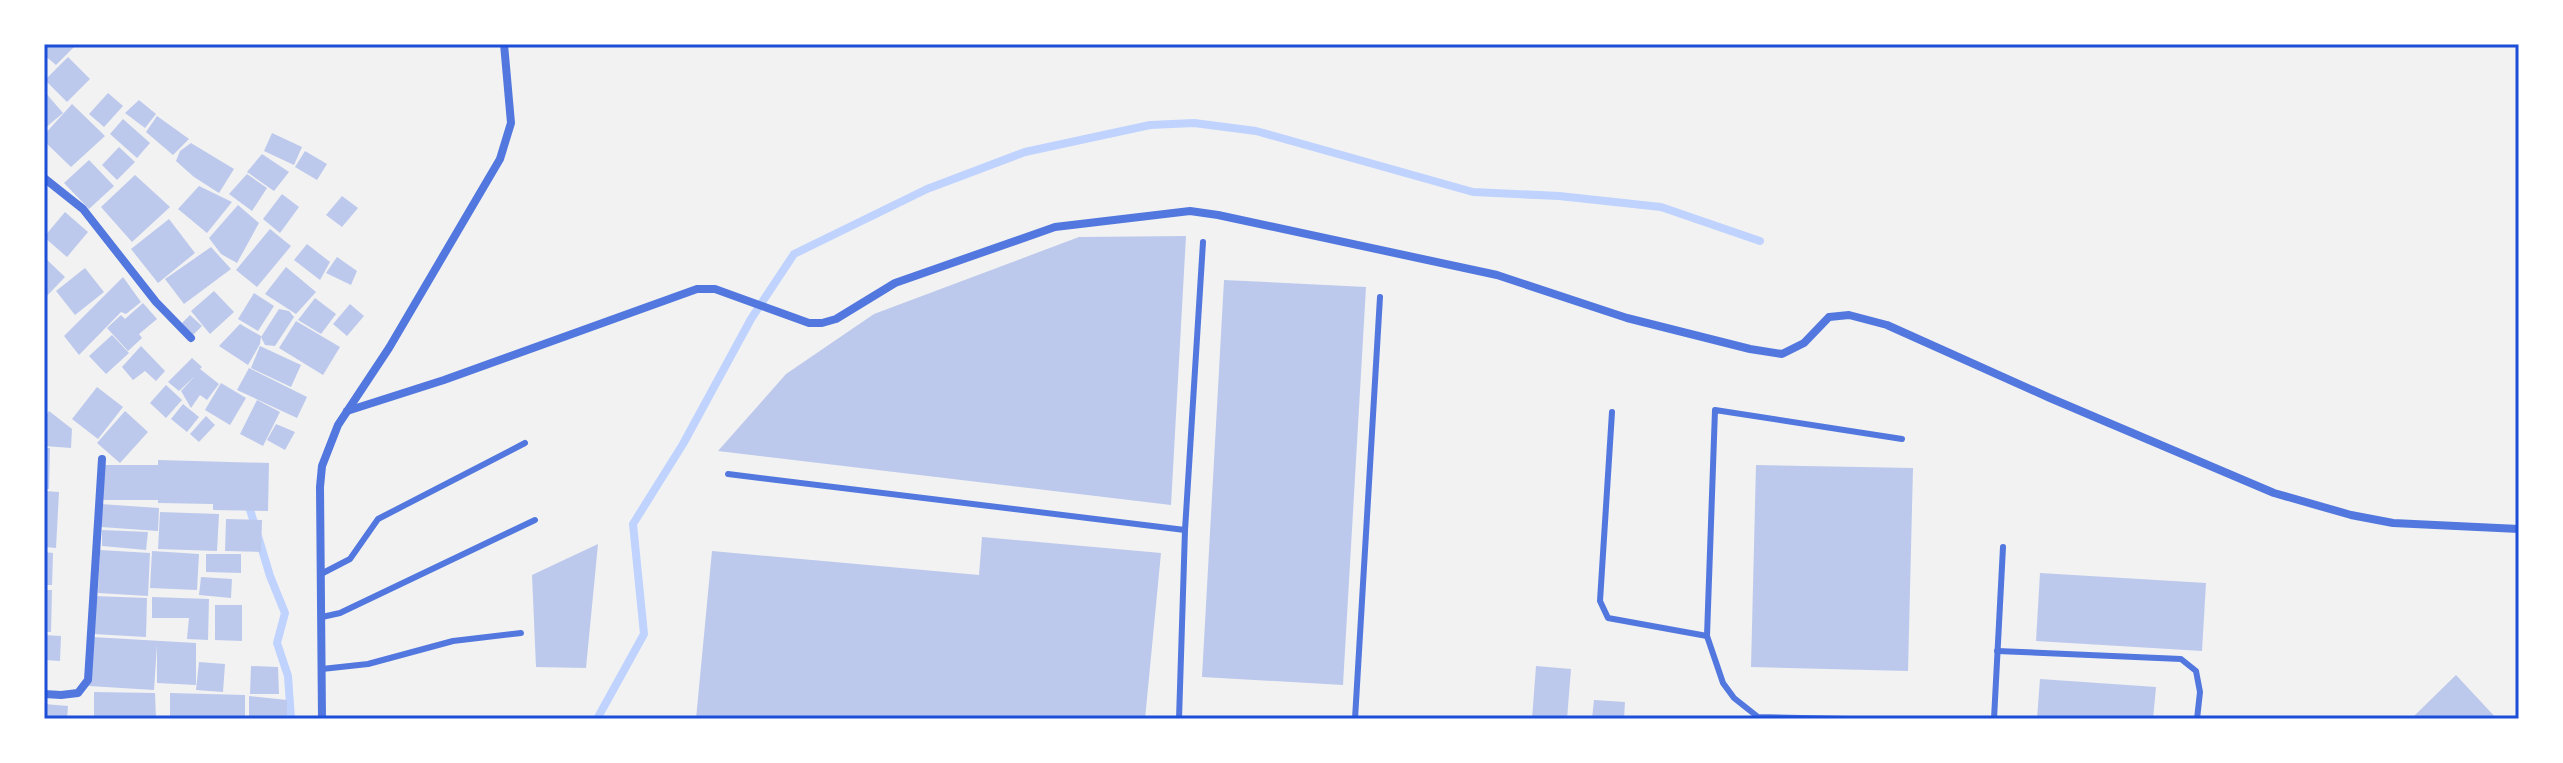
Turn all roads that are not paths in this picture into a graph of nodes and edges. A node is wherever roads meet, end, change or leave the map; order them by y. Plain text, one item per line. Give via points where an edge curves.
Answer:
1 (504, 44) edge
2 (44, 178) edge
3 (1203, 242) dead end
4 (1380, 297) dead end
5 (191, 338) dead end
6 (347, 411) junction
7 (1612, 412) dead end
8 (1902, 439) dead end
9 (525, 443) dead end
10 (102, 459) dead end
11 (728, 474) dead end
12 (535, 520) dead end
13 (2519, 529) edge
14 (1185, 530) junction
15 (2003, 547) dead end
16 (321, 574) junction
17 (322, 617) junction
18 (521, 633) dead end
19 (1707, 636) junction
20 (1997, 651) junction
21 (322, 669) junction
22 (44, 694) edge
23 (1772, 718) edge
24 (322, 719) edge
25 (1179, 719) edge
26 (1355, 719) edge
27 (1848, 719) edge
28 (1994, 719) edge
29 (2197, 719) edge

1 - 6 street via 511,123 500,159
2 - 5 street via 83,209
3 - 14 lane
4 - 26 lane
6 - 13 street via 697,289 715,289 822,323 895,283 1055,227 1190,211 1497,275 1627,318 1750,349 1782,354 1804,343 1829,317 1849,315 1887,325 2274,493 2393,523
6 - 16 street via 322,466
7 - 19 lane via 1600,601 1608,618
8 - 19 lane via 1715,410
9 - 16 lane via 378,519 350,559
10 - 22 street via 88,680 78,693
11 - 14 lane
12 - 17 lane
14 - 25 lane
15 - 20 lane
16 - 17 street
17 - 21 street
18 - 21 lane via 453,641 368,664
19 - 23 lane via 1723,683 1734,698 1758,717
20 - 28 lane
20 - 29 lane via 2181,659 2196,671
21 - 24 street
23 - 27 lane

